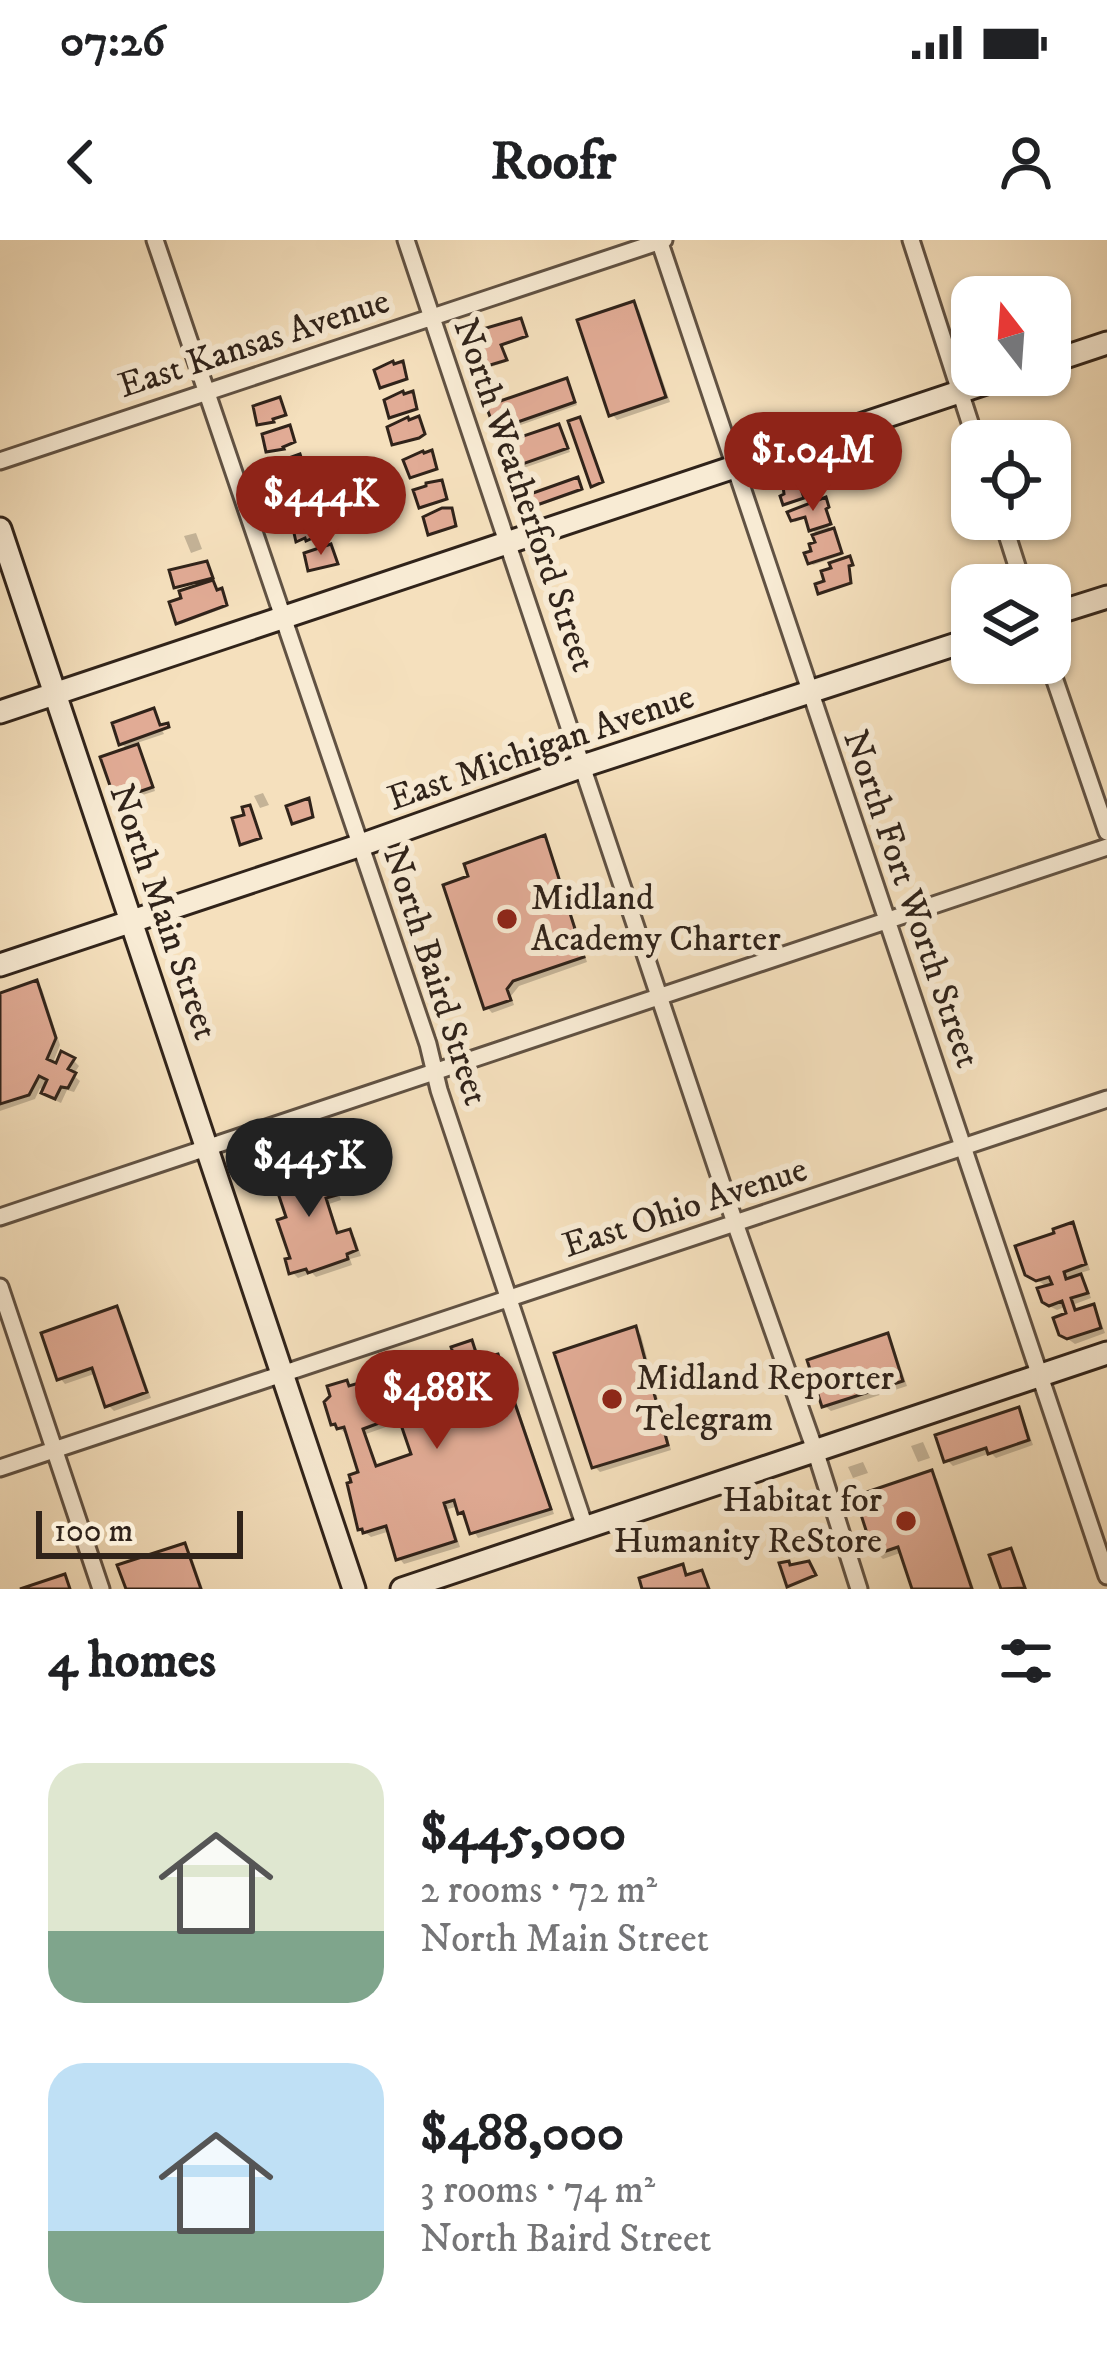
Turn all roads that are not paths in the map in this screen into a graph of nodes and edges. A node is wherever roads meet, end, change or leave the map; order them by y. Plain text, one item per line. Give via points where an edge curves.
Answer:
1 (155, 240) edge
2 (406, 240) edge
3 (661, 240) edge
4 (911, 240) edge
5 (432, 317) junction
6 (1107, 343) edge
7 (1071, 355) edge
8 (951, 364) edge
9 (206, 392) junction
10 (951, 395) edge
11 (0, 461) edge
12 (734, 467) junction
13 (0, 529) edge
14 (508, 543) junction
15 (1107, 597) edge
16 (1071, 608) edge
17 (283, 618) junction
18 (951, 646) edge
19 (1056, 684) edge
20 (810, 692) junction
21 (55, 694) junction
22 (0, 712) edge
23 (583, 766) junction
24 (1107, 832) edge
25 (362, 845) junction
26 (1107, 848) edge
27 (887, 920) junction
28 (131, 921) junction
29 (0, 965) edge
30 (660, 997) junction
31 (435, 1072) junction
32 (1107, 1099) edge
33 (208, 1147) junction
34 (963, 1147) junction
35 (0, 1216) edge
36 (735, 1223) junction
37 (0, 1287) edge
38 (509, 1298) junction
39 (1107, 1353) edge
40 (282, 1373) junction
41 (1039, 1376) junction
42 (55, 1450) junction
43 (815, 1450) junction
44 (0, 1468) edge
45 (585, 1527) junction
46 (1107, 1576) edge
47 (101, 1589) edge
48 (354, 1589) edge
49 (402, 1589) edge
50 (859, 1589) edge

1 - 9 street, North Baird Street
2 - 5 street, North Weatherford Street
3 - 5 street, East Kansas Avenue
3 - 12 street, North Fort Worth Street
4 - 8 street
5 - 9 street, East Kansas Avenue
5 - 14 street, North Weatherford Street
6 - 7 street
9 - 11 street, East Kansas Avenue
9 - 17 street, North Baird Street
10 - 12 street
12 - 14 street
12 - 20 street, North Fort Worth Street
13 - 21 street, North Main Street
14 - 17 street
14 - 23 street, North Weatherford Street
15 - 16 street
17 - 21 street
17 - 25 street, North Baird Street
18 - 20 street, East Michigan Avenue
19 - 24 street
20 - 23 street, East Michigan Avenue
20 - 27 street, North Fort Worth Street
21 - 22 street
21 - 28 street, North Main Street
23 - 25 street, East Michigan Avenue
23 - 30 street, North Weatherford Street
25 - 28 street, East Michigan Avenue
25 - 31 street, North Baird Street
26 - 27 street
27 - 30 street
27 - 34 street, North Fort Worth Street
28 - 29 street, East Michigan Avenue
28 - 33 street, North Main Street
30 - 31 street
30 - 36 street, North Weatherford Street
31 - 33 street
31 - 38 street, North Baird Street
32 - 34 street, East Ohio Avenue
33 - 35 street
33 - 40 street, North Main Street
34 - 36 street, East Ohio Avenue
34 - 41 street, North Fort Worth Street
36 - 38 street, East Ohio Avenue
36 - 43 street, North Weatherford Street
37 - 42 street
38 - 40 street, East Ohio Avenue
38 - 45 street, North Baird Street
39 - 41 street
40 - 42 street, East Ohio Avenue
40 - 48 street, North Main Street
41 - 43 street
41 - 46 street, North Fort Worth Street
42 - 44 street, East Ohio Avenue
42 - 47 street
43 - 45 street
43 - 50 street, North Weatherford Street
45 - 49 street

